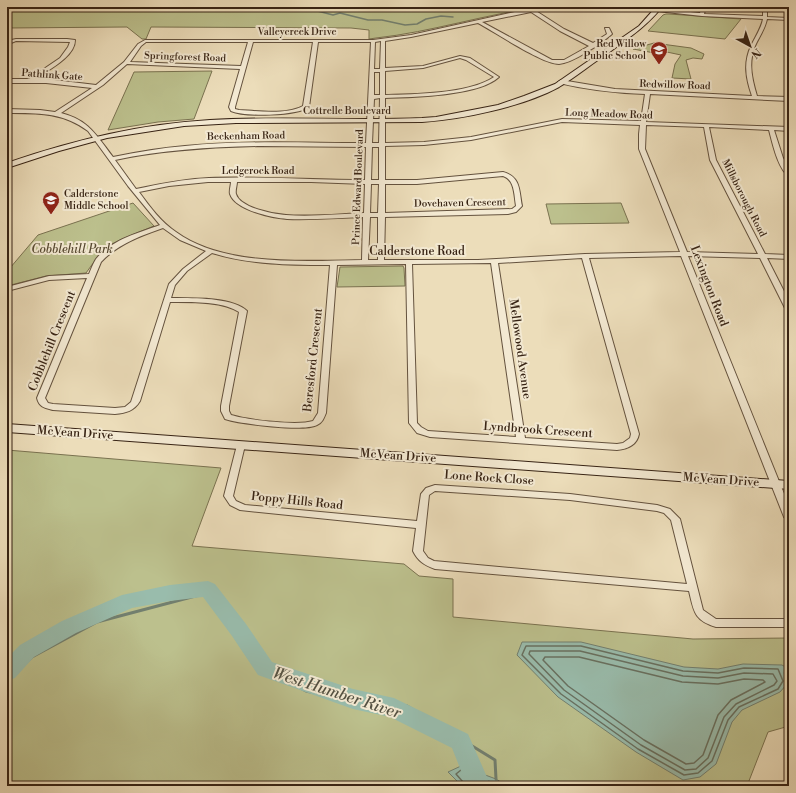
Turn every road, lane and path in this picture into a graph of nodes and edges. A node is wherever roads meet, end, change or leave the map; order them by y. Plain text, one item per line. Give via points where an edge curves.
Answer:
1 (562, 7) edge
2 (630, 7) edge
3 (704, 7) edge
4 (765, 7) edge
5 (658, 9) edge
6 (531, 10) junction
7 (702, 15) junction
8 (766, 18) junction
9 (789, 19) edge
10 (478, 21) junction
11 (607, 29) dead end
12 (383, 40) junction
13 (251, 41) junction
14 (316, 41) junction
15 (373, 41) junction
16 (592, 45) junction
17 (7, 47) edge
18 (126, 63) junction
19 (243, 68) junction
20 (372, 71) junction
21 (384, 71) junction
22 (7, 81) edge
23 (30, 81) junction
24 (561, 82) junction
25 (96, 87) junction
26 (648, 93) junction
27 (371, 97) junction
28 (383, 97) junction
29 (755, 97) junction
30 (789, 99) edge
31 (7, 111) edge
32 (56, 114) junction
33 (370, 121) junction
34 (383, 121) junction
35 (643, 124) junction
36 (706, 126) junction
37 (771, 128) junction
38 (789, 129) edge
39 (96, 139) junction
40 (369, 145) junction
41 (382, 145) junction
42 (111, 159) junction
43 (7, 166) edge
44 (789, 174) edge
45 (234, 180) junction
46 (368, 182) junction
47 (382, 182) junction
48 (135, 191) junction
49 (367, 215) junction
50 (381, 215) junction
51 (163, 226) junction
52 (211, 251) junction
53 (684, 255) junction
54 (585, 256) junction
55 (762, 256) junction
56 (789, 257) edge
57 (494, 261) junction
58 (334, 262) junction
59 (365, 262) junction
60 (381, 262) junction
61 (409, 262) junction
62 (91, 276) junction
63 (7, 289) edge
64 (167, 300) junction
65 (789, 308) edge
66 (7, 428) edge
67 (521, 441) junction
68 (241, 445) junction
69 (776, 484) junction
70 (789, 485) edge
71 (789, 517) edge
72 (421, 525) junction
73 (693, 588) junction
74 (789, 623) edge

1 - 6 street, Valleycreek Drive
2 - 5 street
3 - 7 street
4 - 8 street
5 - 7 street
5 - 24 main road, Cottrelle Boulevard via 641,27
6 - 10 street, Valleycreek Drive
6 - 16 street
7 - 8 street
8 - 9 street
8 - 29 street via 749,58 749,78
10 - 12 street, Valleycreek Drive
10 - 16 street via 550,60 566,61
11 - 16 street via 610,34
12 - 15 street, Valleycreek Drive
12 - 21 street, Prince Edward Boulevard
13 - 14 street, Valleycreek Drive
13 - 18 street, Valleycreek Drive via 147,40 139,44
13 - 19 street
14 - 15 street, Valleycreek Drive
14 - 19 street via 306,107 301,110 233,110
15 - 20 street, Prince Edward Boulevard
17 - 23 street via 9,42 16,40 73,41 61,58
18 - 19 street, Springforest Road
18 - 25 street, Valleycreek Drive
20 - 21 street
20 - 27 street, Prince Edward Boulevard
21 - 28 street, Prince Edward Boulevard
21 - 28 street via 423,67 462,58 497,77 483,84 455,90
22 - 23 street, Pathlink Gate
23 - 25 street, Pathlink Gate
24 - 26 street, Redwillow Road via 599,89
24 - 34 main road, Cottrelle Boulevard via 527,98 485,110 436,119
25 - 32 street, Valleycreek Drive
26 - 29 street, Redwillow Road
26 - 35 street, Lexington Road
27 - 28 street
27 - 33 street, Prince Edward Boulevard
28 - 34 street, Prince Edward Boulevard
29 - 30 street, Redwillow Road
31 - 32 street, Calderstone Road
32 - 39 street, Calderstone Road via 82,124
33 - 34 main road, Cottrelle Boulevard
33 - 39 main road, Cottrelle Boulevard via 210,122
33 - 40 street, Prince Edward Boulevard
34 - 41 street, Prince Edward Boulevard
35 - 36 street, Long Meadow Road
35 - 41 street, Long Meadow Road via 590,120 562,121 466,139
35 - 53 street, Lexington Road via 642,149
36 - 37 street, Long Meadow Road
36 - 55 street, Millsborough Road via 713,160
37 - 38 street, Long Meadow Road
37 - 44 street via 780,158
39 - 42 street, Calderstone Road
39 - 43 main road, Cottrelle Boulevard
40 - 41 street, Beckenham Road
40 - 42 street, Beckenham Road via 210,145 165,149
40 - 46 street, Prince Edward Boulevard
41 - 47 street, Prince Edward Boulevard
42 - 48 street, Calderstone Road
45 - 46 street, Ledgerock Road
45 - 48 street, Ledgerock Road via 182,182
45 - 49 street via 232,191 236,200 263,212 295,217
46 - 47 street, Ledgerock Road
46 - 49 street, Prince Edward Boulevard
47 - 50 street, Prince Edward Boulevard
47 - 50 street, Dovehaven Crescent via 507,174 514,180 519,206 508,212
48 - 51 street, Calderstone Road
49 - 50 street
49 - 59 street, Prince Edward Boulevard
50 - 60 street, Prince Edward Boulevard
51 - 52 street, Calderstone Road via 184,240
51 - 62 street, Cobblehill Crescent via 114,246 98,260
52 - 58 street, Calderstone Road via 262,261
52 - 64 street, Cobblehill Crescent via 178,276 172,284
53 - 54 street, Calderstone Road
53 - 55 street, Calderstone Road
53 - 69 street, Lexington Road
54 - 57 street, Calderstone Road
54 - 67 street, Lyndbrook Crescent via 634,439 625,446 617,447
55 - 56 street, Calderstone Road
55 - 65 street, Millsborough Road
57 - 61 street, Calderstone Road
57 - 67 street, Mellowood Avenue
58 - 59 street, Calderstone Road
58 - 64 street, Beresford Crescent via 322,413 318,421 312,424 239,420 228,417 225,406 243,312 233,306
59 - 60 street, Calderstone Road
60 - 61 street, Calderstone Road
61 - 67 street, Lyndbrook Crescent via 414,426 426,433
62 - 63 street via 52,277
62 - 64 street, Cobblehill Crescent via 41,398 45,405 115,411 133,406
66 - 68 main road, McVean Drive
68 - 69 main road, McVean Drive
68 - 72 street, Poppy Hills Road via 228,496 233,503 243,508
69 - 70 main road, McVean Drive
69 - 71 street, Lexington Road
72 - 73 street, Lone Rock Close via 418,551 424,560 435,565
72 - 73 street, Lone Rock Close via 425,494 435,488 570,497 657,508 666,511 675,519
73 - 74 street, Lone Rock Close via 700,612 710,621 723,624

